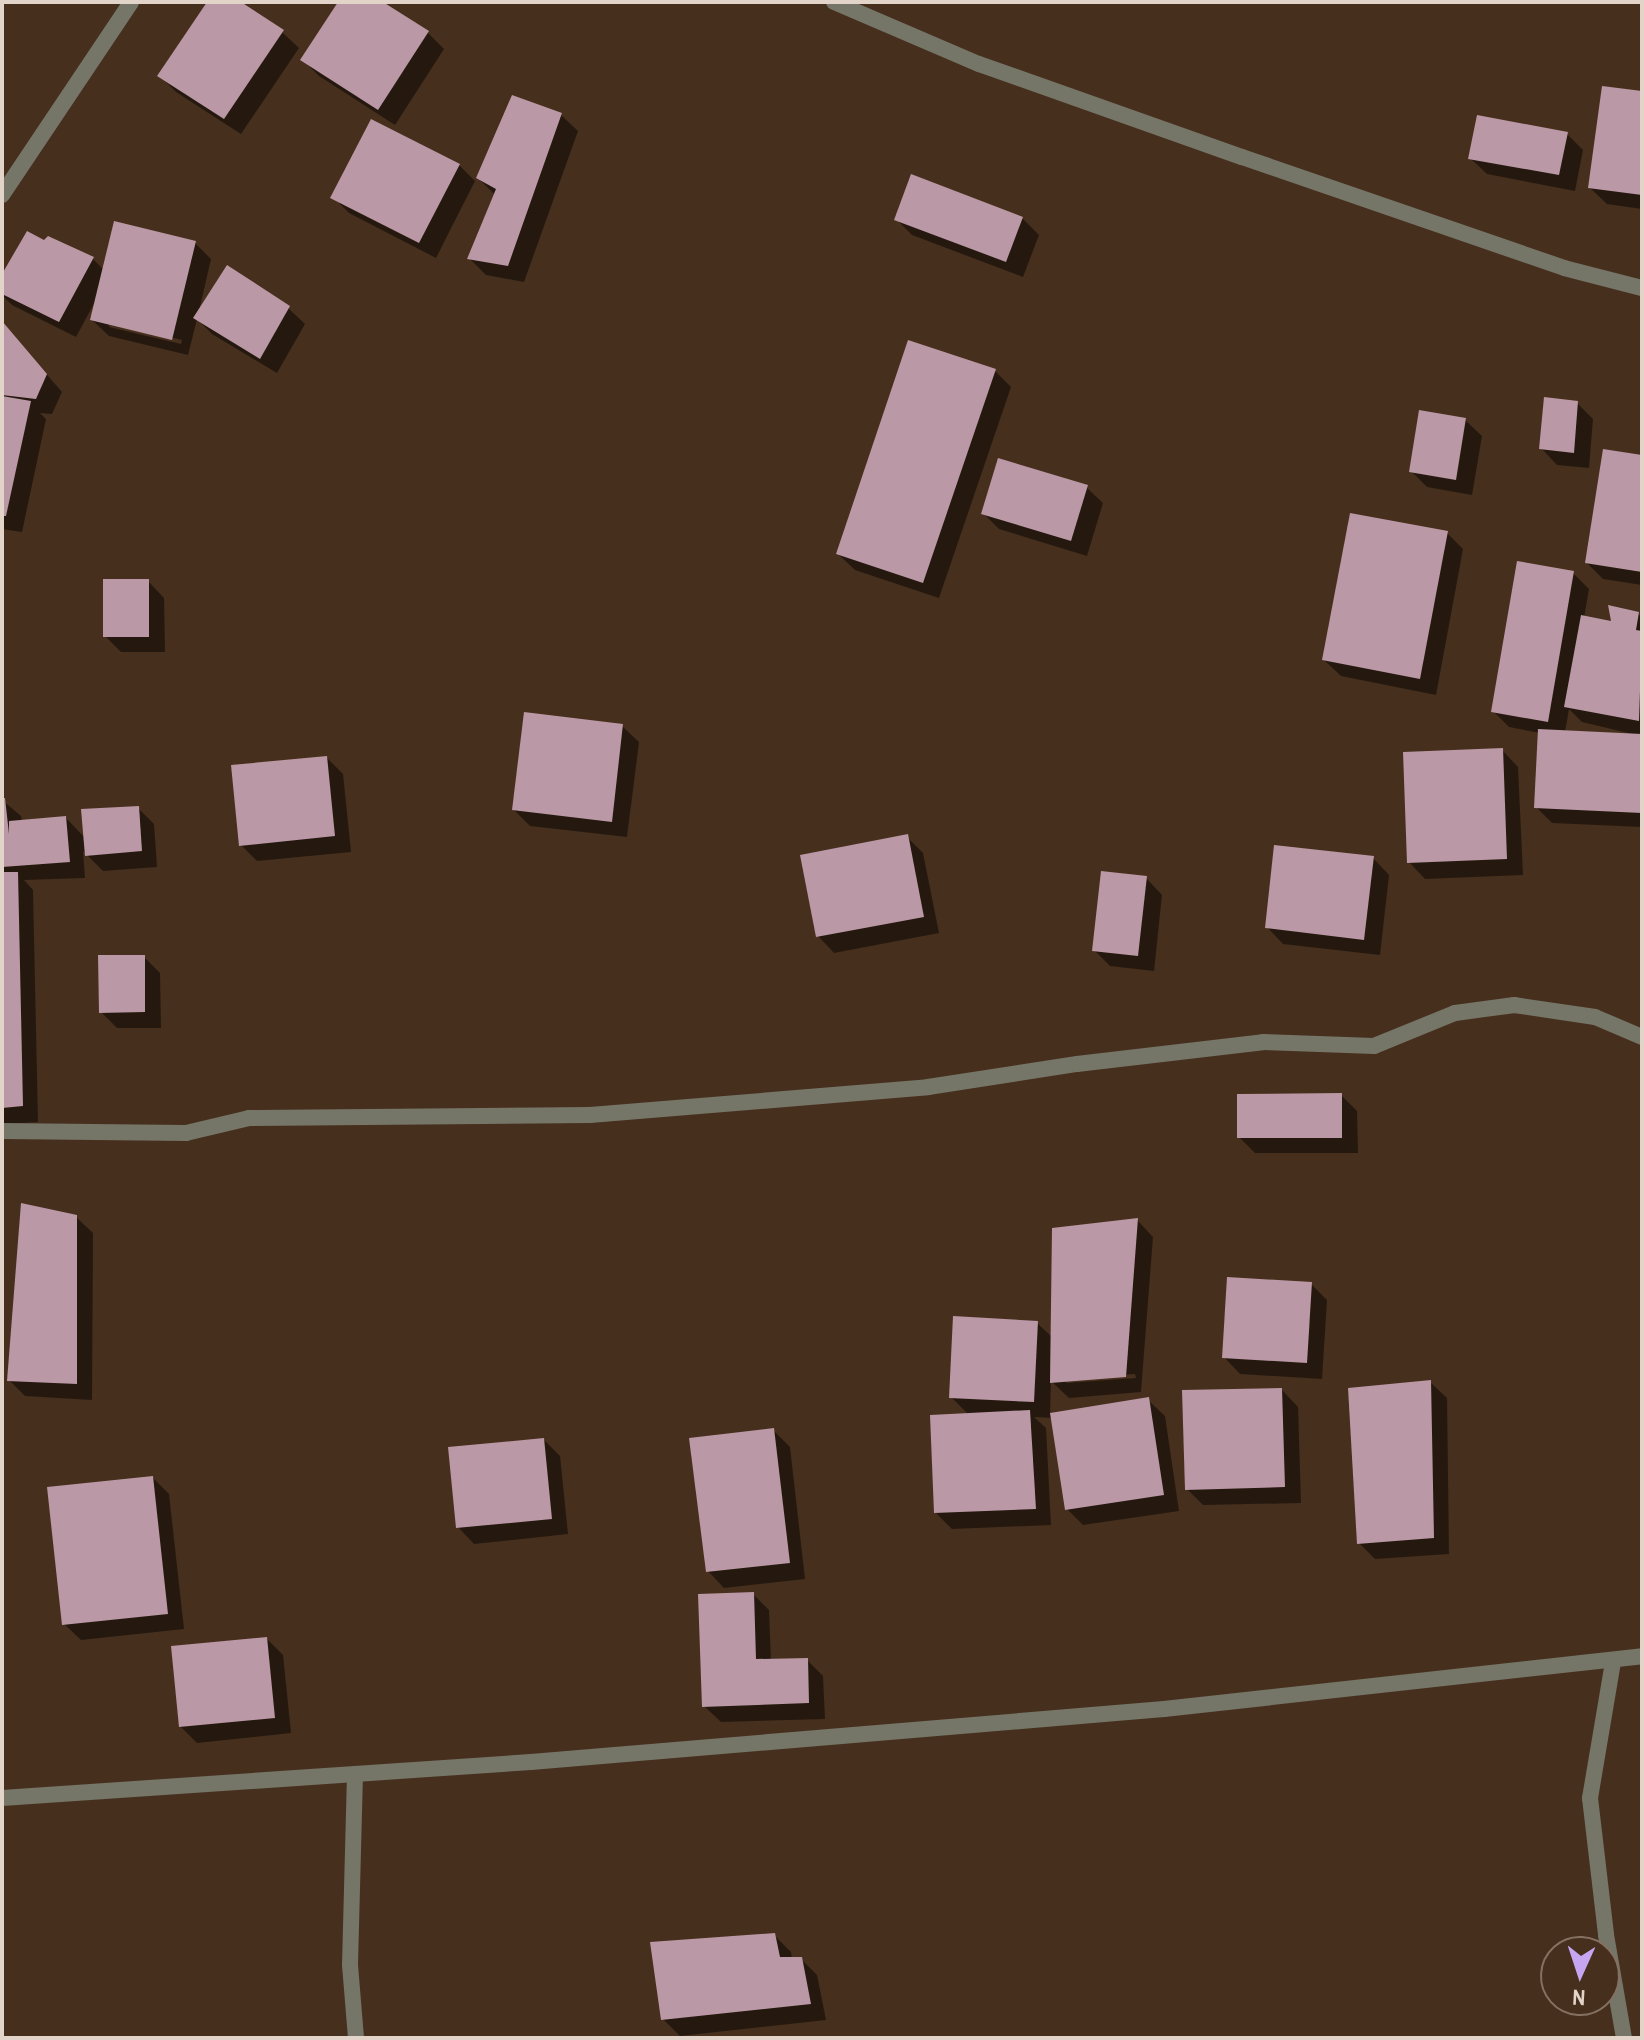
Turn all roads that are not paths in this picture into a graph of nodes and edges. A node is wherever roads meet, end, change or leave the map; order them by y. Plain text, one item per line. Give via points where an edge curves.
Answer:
1 (131, 2) edge
2 (834, 2) edge
3 (2, 195) edge
4 (1642, 288) edge
5 (1642, 1037) edge
6 (2, 1131) edge
7 (1642, 1656) edge
8 (1613, 1662) junction
9 (355, 1774) junction
10 (2, 1798) edge
11 (356, 2038) edge
12 (1624, 2038) edge

1 - 3 street
2 - 4 street via 979,64 1564,268
5 - 6 street via 1595,1017 1514,1005 1455,1013 1374,1046 1263,1042 928,1087 590,1115 249,1118 186,1133
7 - 8 street
8 - 9 street via 1164,1709
8 - 12 street via 1590,1798
9 - 10 street
9 - 11 street via 350,1965

